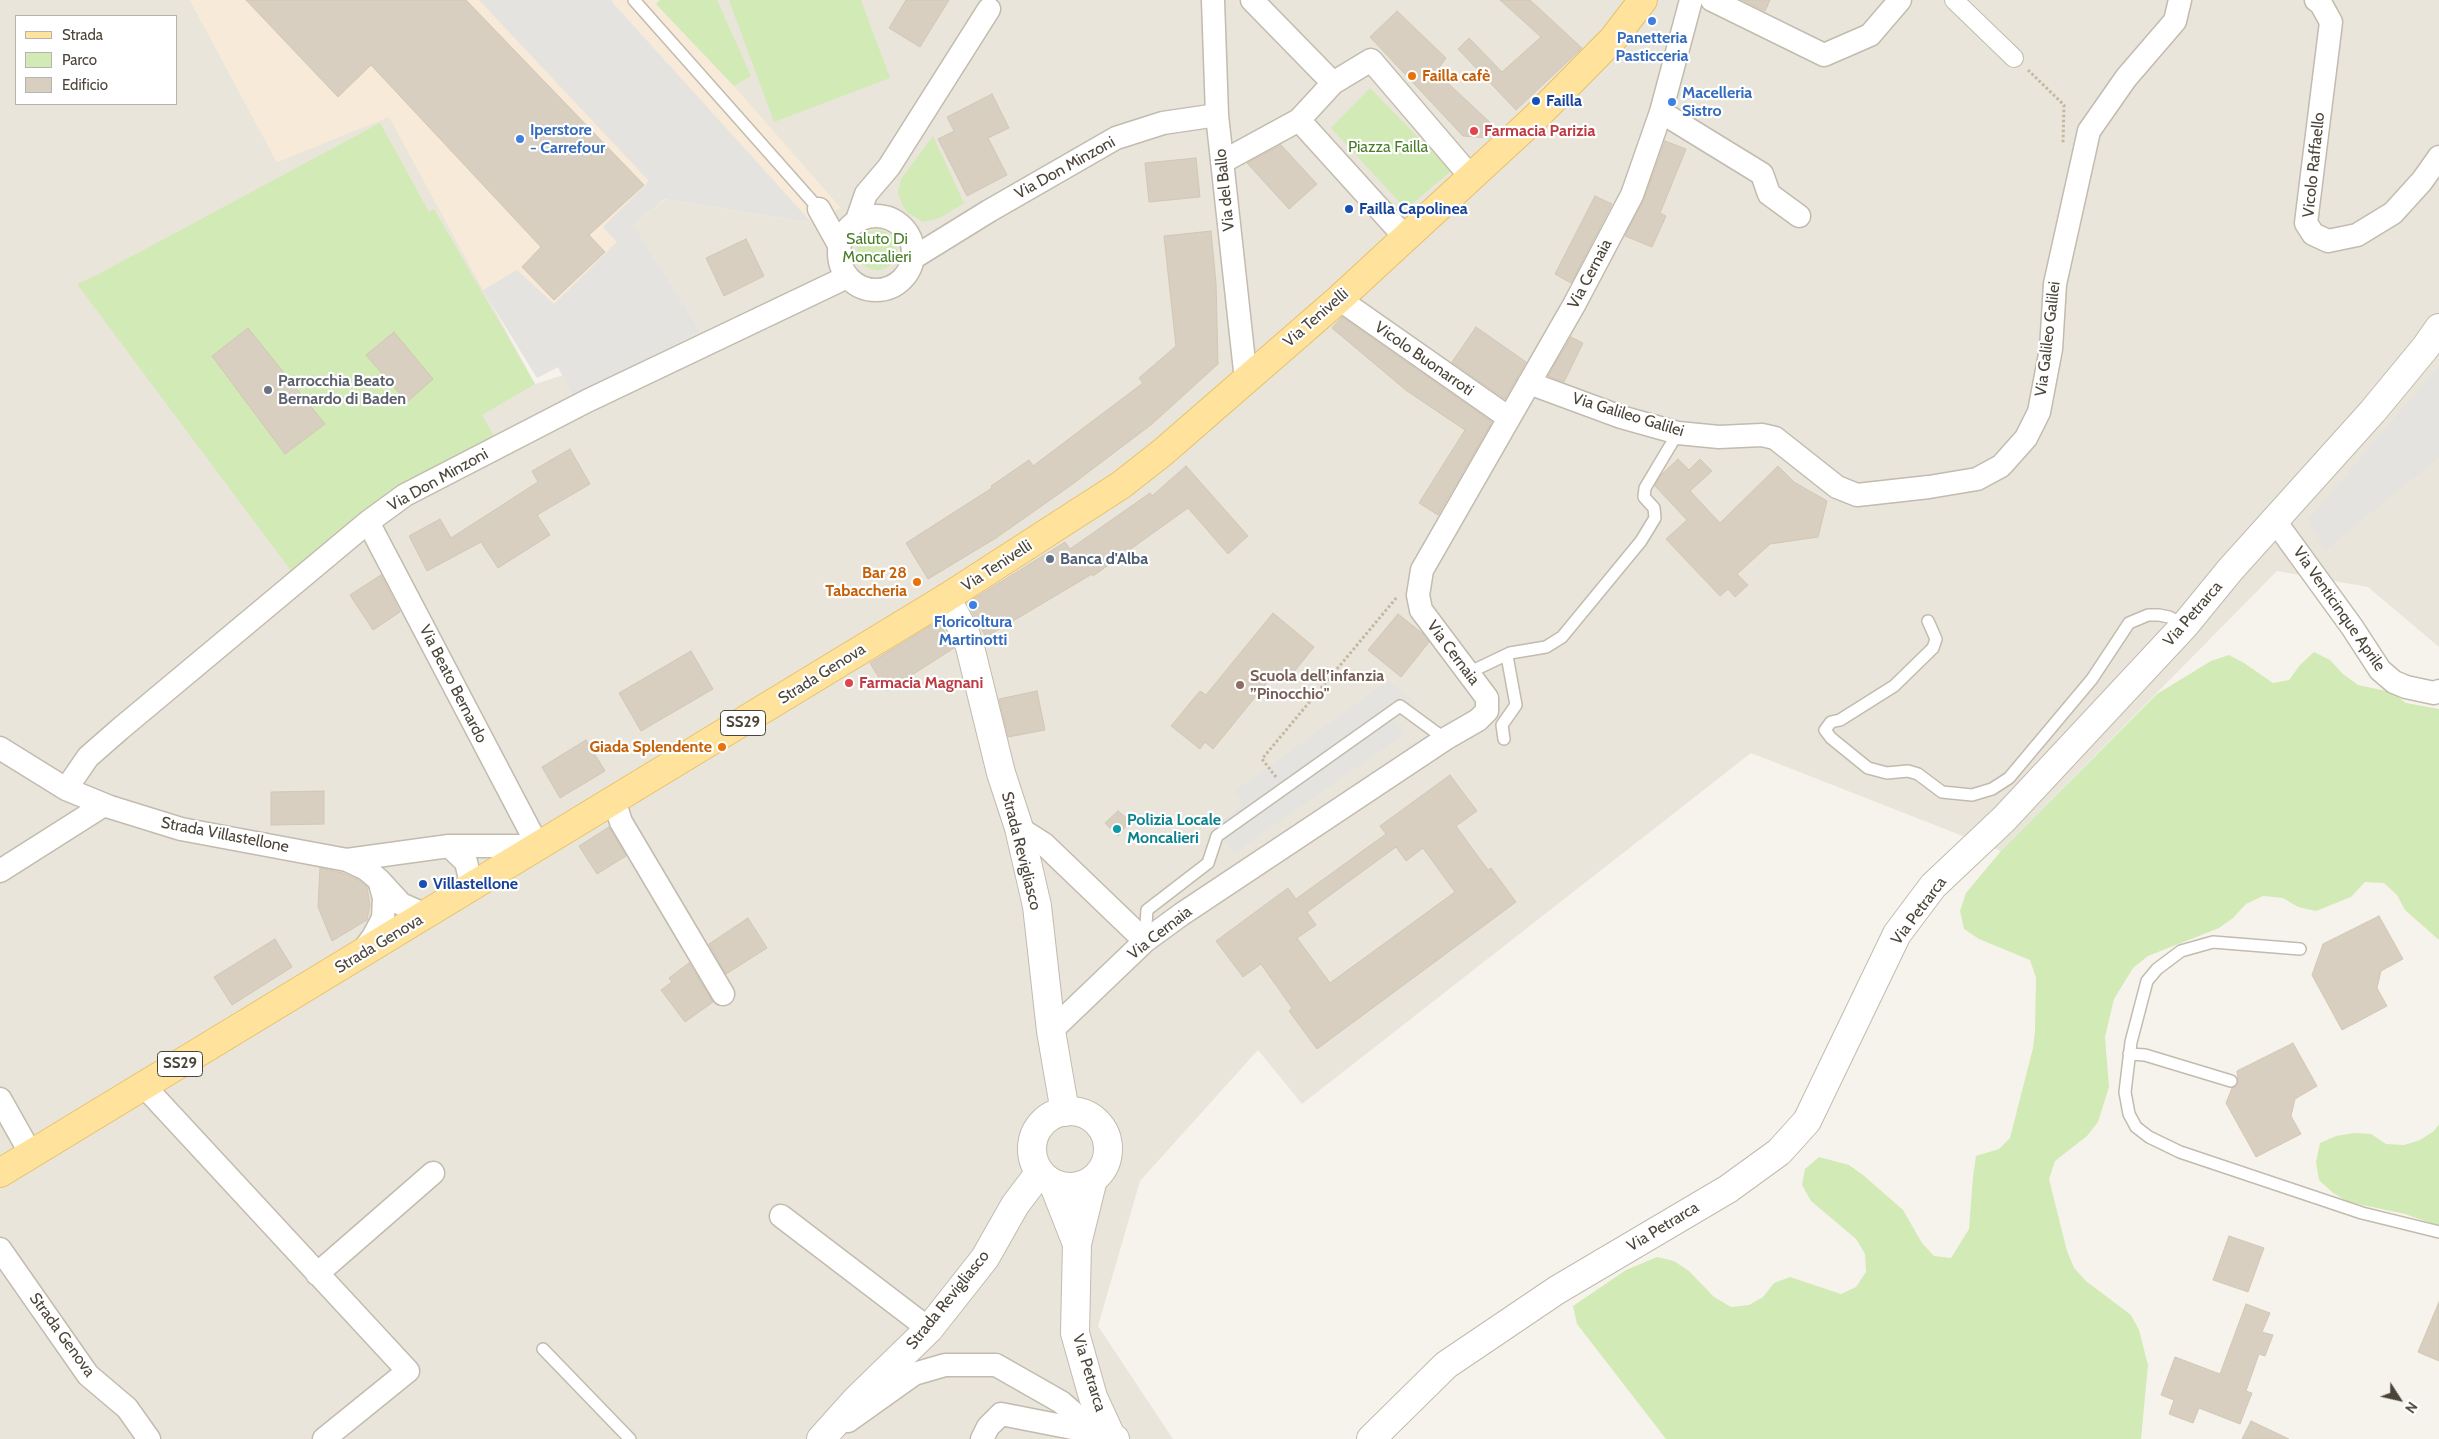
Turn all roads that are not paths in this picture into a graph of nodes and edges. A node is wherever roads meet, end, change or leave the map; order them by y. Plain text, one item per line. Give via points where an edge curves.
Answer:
1 (634, 0) edge
2 (1214, 0) edge
3 (1252, 0) edge
4 (1643, 0) edge
5 (1691, 0) edge
6 (1712, 0) edge
7 (1900, 0) edge
8 (1954, 0) edge
9 (2180, 0) edge
10 (2316, 0) edge
11 (2334, 0) edge
12 (989, 9) dead end
13 (2331, 22) junction
14 (2014, 58) road end
15 (1333, 83) junction
16 (1661, 112) junction
17 (1217, 115) junction
18 (1299, 120) junction
19 (2439, 157) edge
20 (1222, 162) junction
21 (889, 167) junction
22 (1471, 177) junction
23 (819, 209) junction
24 (1799, 216) dead end
25 (887, 217) junction
26 (855, 222) junction
27 (907, 232) junction
28 (951, 234) junction
29 (1405, 237) junction
30 (839, 246) junction
31 (913, 258) junction
32 (847, 277) junction
33 (1339, 299) junction
34 (2439, 328) edge
35 (1246, 380) junction
36 (1529, 383) junction
37 (1508, 418) junction
38 (1677, 435) junction
39 (2274, 521) junction
40 (368, 522) junction
41 (950, 596) junction
42 (1928, 620) dead end
43 (2185, 624) junction
44 (1507, 656) junction
45 (1468, 672) junction
46 (2439, 691) edge
47 (1445, 739) junction
48 (1504, 739) dead end
49 (0, 748) edge
50 (66, 789) junction
51 (614, 800) junction
52 (104, 805) junction
53 (1019, 828) junction
54 (449, 846) junction
55 (538, 846) junction
56 (348, 860) junction
57 (0, 871) edge
58 (379, 880) junction
59 (470, 889) junction
60 (426, 915) junction
61 (1145, 941) junction
62 (2300, 949) dead end
63 (359, 956) junction
64 (723, 994) dead end
65 (1051, 1031) junction
66 (2129, 1054) junction
67 (2231, 1081) dead end
68 (144, 1086) junction
69 (0, 1099) edge
70 (1065, 1112) junction
71 (31, 1154) junction
72 (0, 1173) edge
73 (433, 1173) dead end
74 (1046, 1178) junction
75 (1093, 1179) junction
76 (781, 1216) dead end
77 (2439, 1232) edge
78 (1077, 1244) junction
79 (0, 1248) edge
80 (317, 1274) junction
81 (929, 1329) junction
82 (543, 1349) dead end
83 (1104, 1435) edge
84 (149, 1439) edge
85 (324, 1439) edge
86 (630, 1439) edge
87 (822, 1439) edge
88 (982, 1439) edge
89 (1371, 1439) edge

1 - 23 lane
2 - 17 street, Via del Ballo
3 - 15 street
4 - 22 main road, Via Tenivelli via 1613,39
5 - 16 street, Via Cernaia
6 - 7 street via 1824,55 1870,35
8 - 14 street
9 - 38 street, Via Galileo Galilei via 2175,21 2126,78 2089,131 2054,284 2051,349 2039,412 2026,438 2001,466 1977,480 1857,495 1837,487 1774,438 1762,434
10 - 13 street
11 - 13 street, Vicolo Raffaello
12 - 21 street
13 - 19 street, Vicolo Raffaello via 2306,223 2313,234 2328,241 2357,235 2393,212
15 - 18 street
15 - 22 street via 1370,60
16 - 24 street via 1762,174 1769,194
16 - 36 street, Via Cernaia via 1632,195
17 - 20 street, Via del Ballo
17 - 28 street, Via Don Minzoni via 1163,123 1116,138
18 - 20 street
18 - 29 street
20 - 35 street, Via del Ballo
21 - 25 street
21 - 26 street via 866,194
22 - 29 main road, Via Tenivelli
23 - 26 street
23 - 30 street
25 - 26 street via 867,216
25 - 27 street
26 - 30 street via 841,237
27 - 28 street
27 - 31 street
28 - 31 street, Via Don Minzoni
29 - 33 main road, Via Tenivelli
30 - 32 street via 841,268
31 - 32 street via 902,280 892,287 880,290 862,287
32 - 40 street, Via Don Minzoni via 483,454 405,495
33 - 35 main road, Via Tenivelli
33 - 37 street, Vicolo Buonarroti
34 - 39 street, Via Petrarca via 2426,348
35 - 41 main road, Via Tenivelli via 1120,485
36 - 37 street, Via Cernaia
36 - 38 street, Via Galileo Galilei
37 - 45 street, Via Cernaia via 1422,570 1418,595 1421,610
38 - 44 lane via 1645,488 1644,498 1654,508 1655,518 1640,541 1562,637 1546,647
39 - 43 street, Via Petrarca
39 - 46 street, Via Venticinque Aprile via 2347,619 2380,670 2406,687 2434,693
40 - 50 street, Via Don Minzoni via 88,757
40 - 55 street, Via Beato Bernardo
41 - 51 main road, Strada Genova / SS29
41 - 53 street, Strada Revigliasco via 970,647 1001,773
42 - 43 lane via 1936,638 1933,648 1894,686 1840,720 1831,722 1825,730 1868,768 1887,773 1908,771 1918,774 1942,792 1972,795 1992,789 2009,778 2092,679 2129,623 2148,615 2159,615
43 - 89 street, Via Petrarca via 2004,818 1933,886 1897,934 1807,1121 1779,1152 1728,1189 1557,1290 1446,1365
44 - 45 lane
44 - 48 lane via 1516,705 1502,725
45 - 47 street, Via Cernaia via 1486,698 1487,711
47 - 61 street, Via Cernaia
47 - 61 lane via 1400,706 1216,836 1208,862 1147,910
49 - 50 street, Strada Villastellone
50 - 52 street, Strada Villastellone
51 - 55 main road, Strada Genova / SS29
51 - 64 street via 621,822
52 - 56 street, Strada Villastellone via 181,829
52 - 57 street
53 - 61 street via 1044,844
53 - 65 street, Strada Revigliasco via 1037,906
54 - 55 street, Strada Villastellone
54 - 56 street, Strada Villastellone
54 - 59 street via 466,862
55 - 59 main road, Strada Genova / SS29
56 - 58 street, Strada Villastellone
58 - 60 street, Strada Villastellone via 401,904
58 - 63 street via 384,898 383,918
59 - 60 main road, Strada Genova / SS29
60 - 63 main road, Strada Genova / SS29
61 - 65 street, Via Cernaia
62 - 66 lane via 2213,942 2181,951 2157,969 2147,982
63 - 68 main road, Strada Genova / SS29
65 - 70 street, Strada Revigliasco
66 - 67 lane via 2145,1055
66 - 77 lane via 2125,1092 2129,1114 2136,1127 2149,1137 2180,1152 2362,1213
68 - 71 main road, Strada Genova / SS29
68 - 80 street
69 - 71 street
70 - 74 street via 1044,1121 1033,1140 1033,1157
70 - 75 street via 1089,1116 1105,1134 1106,1158 1102,1170
71 - 72 main road, Strada Genova / SS29
73 - 80 street
74 - 75 street via 1074,1187
74 - 78 street, Via Petrarca
74 - 81 street, Strada Revigliasco via 1015,1205 985,1258
75 - 78 street, Via Petrarca
76 - 81 street
78 - 83 street, Via Petrarca via 1075,1333
79 - 84 street, Strada Genova via 88,1376 127,1408
80 - 85 street via 408,1371
81 - 87 street, Strada Revigliasco via 856,1400
82 - 86 lane
83 - 87 street, Strada Revigliasco via 1061,1402 996,1365 945,1365 914,1374
83 - 88 street via 1001,1414

